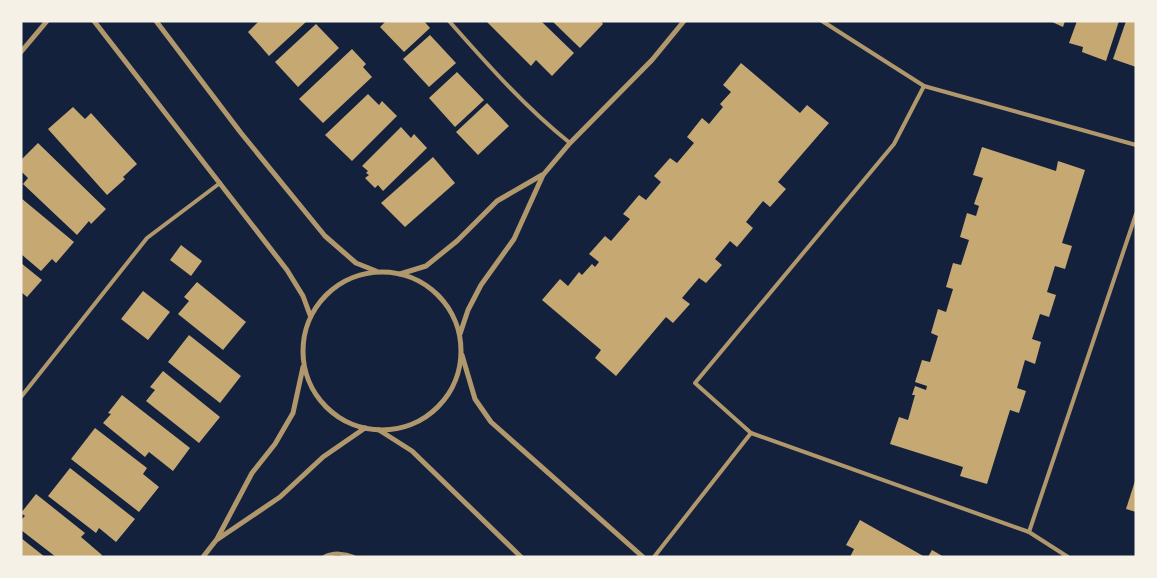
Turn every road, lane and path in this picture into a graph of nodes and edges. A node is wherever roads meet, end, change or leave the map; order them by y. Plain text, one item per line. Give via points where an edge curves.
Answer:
1 (48, 21) edge
2 (94, 21) edge
3 (156, 21) edge
4 (449, 21) edge
5 (684, 21) edge
6 (822, 21) edge
7 (21, 52) edge
8 (924, 86) junction
9 (570, 143) junction
10 (1136, 145) edge
11 (543, 175) junction
12 (220, 183) junction
13 (1136, 214) edge
14 (376, 272) junction
15 (400, 274) junction
16 (310, 315) junction
17 (460, 334) junction
18 (461, 353) junction
19 (304, 366) junction
20 (21, 397) edge
21 (365, 428) junction
22 (379, 430) junction
23 (751, 433) junction
24 (1029, 532) junction
25 (217, 539) junction
26 (202, 557) edge
27 (324, 557) edge
28 (354, 557) edge
29 (521, 557) edge
30 (643, 557) edge
31 (654, 557) edge
32 (1068, 557) edge

1 - 7 street
2 - 12 street
3 - 14 street via 325,236 356,263
4 - 9 lane via 545,123
5 - 9 street via 652,60
6 - 8 lane
8 - 10 lane
8 - 23 lane via 894,144 695,383
9 - 11 street
11 - 15 street via 497,201 426,266
11 - 17 street via 514,239 468,310
12 - 16 street via 287,270
12 - 20 lane via 147,238
13 - 24 lane
14 - 15 street
14 - 16 street via 350,278 327,293
15 - 17 street via 421,282 438,295 452,313
16 - 19 street via 303,340
17 - 18 street
18 - 22 street via 456,377 444,399 426,416 403,427
18 - 30 street via 475,399 491,422
19 - 21 street via 312,387 325,406 344,420
19 - 25 street via 292,413 275,444 252,473
21 - 22 street
21 - 25 street via 323,457 280,497
22 - 29 street via 412,451
23 - 24 lane
23 - 31 lane
24 - 32 lane
25 - 26 street
27 - 28 lane via 346,554

